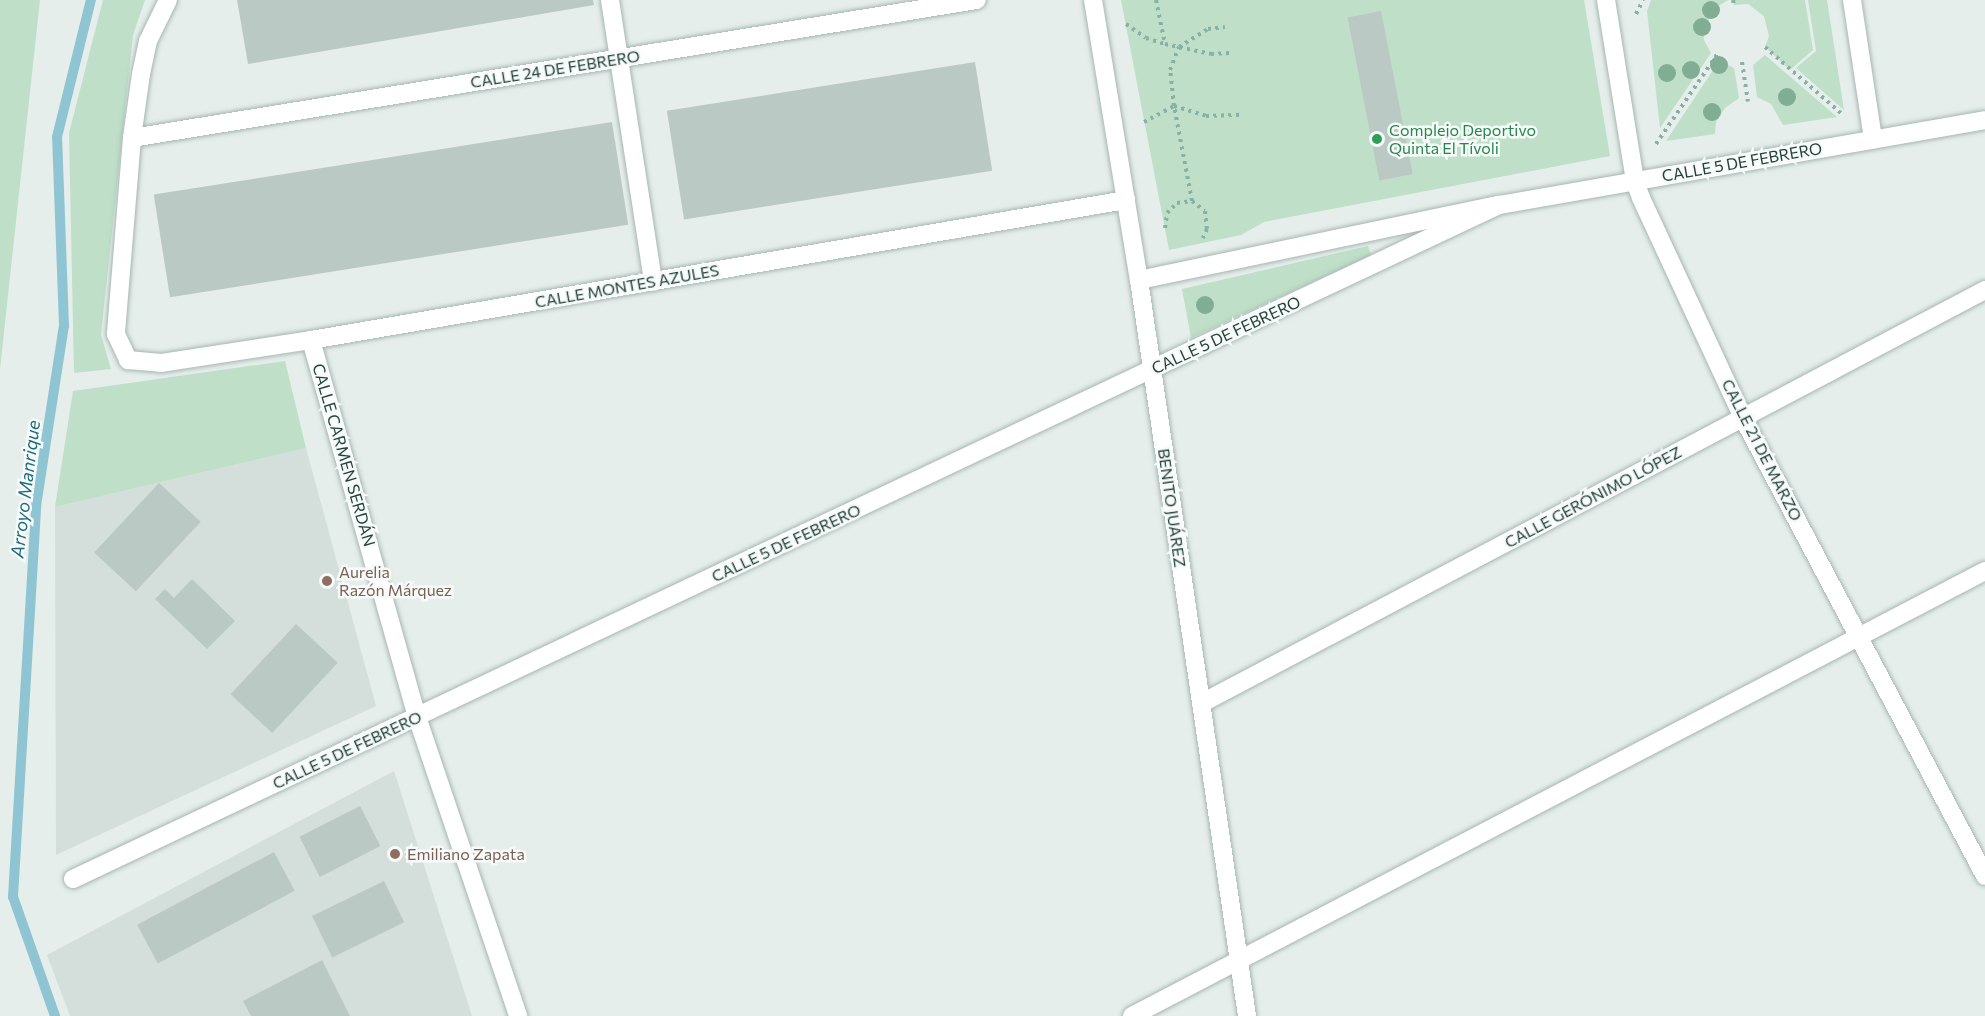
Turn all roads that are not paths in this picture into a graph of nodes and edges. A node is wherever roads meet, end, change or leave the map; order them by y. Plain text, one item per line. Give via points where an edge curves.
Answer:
1 (168, 0) edge
2 (609, 0) edge
3 (977, 0) edge
4 (1093, 0) edge
5 (1606, 0) edge
6 (1852, 0) edge
7 (619, 59) junction
8 (1985, 120) edge
9 (132, 138) junction
10 (1873, 139) junction
11 (1635, 182) junction
12 (1126, 200) junction
13 (1499, 206) junction
14 (1138, 280) junction
15 (653, 282) junction
16 (1985, 290) edge
17 (311, 340) junction
18 (1152, 370) junction
19 (1743, 418) junction
20 (1985, 571) edge
21 (1860, 636) junction
22 (1202, 703) junction
23 (417, 717) junction
24 (1985, 876) edge
25 (73, 879) dead end
26 (1239, 960) junction
27 (518, 1016) edge
28 (1132, 1016) edge
29 (1247, 1016) edge

1 - 9 street via 148,41
2 - 7 street
3 - 7 street, CALLE 24 DE FEBRERO
4 - 12 street, BENITO JUÁREZ
5 - 11 street, CALLE 21 DE MARZO
6 - 10 street
7 - 9 street, CALLE 24 DE FEBRERO
7 - 15 street
8 - 10 street, CALLE 5 DE FEBRERO
9 - 17 street, CALLE MONTES AZULES via 116,334 128,360 161,363
10 - 11 street, CALLE 5 DE FEBRERO
11 - 13 street, CALLE 5 DE FEBRERO
11 - 19 street, CALLE 21 DE MARZO
12 - 14 street, BENITO JUÁREZ
12 - 15 street, CALLE MONTES AZULES
13 - 14 street, CALLE 5 DE FEBRERO
13 - 18 street, CALLE 5 DE FEBRERO
14 - 18 street, BENITO JUÁREZ
15 - 17 street, CALLE MONTES AZULES
16 - 19 street, CALLE GERÓNIMO LÓPEZ
17 - 23 street, CALLE CARMEN SERDÁN
18 - 22 street, BENITO JUÁREZ
18 - 23 street, CALLE 5 DE FEBRERO
19 - 21 street, CALLE 21 DE MARZO
19 - 22 street, CALLE GERÓNIMO LÓPEZ
20 - 21 street
21 - 24 street, CALLE 21 DE MARZO
21 - 26 street
22 - 26 street, BENITO JUÁREZ
23 - 25 street, CALLE 5 DE FEBRERO
23 - 27 street, CALLE CARMEN SERDÁN
26 - 28 street
26 - 29 street, BENITO JUÁREZ

